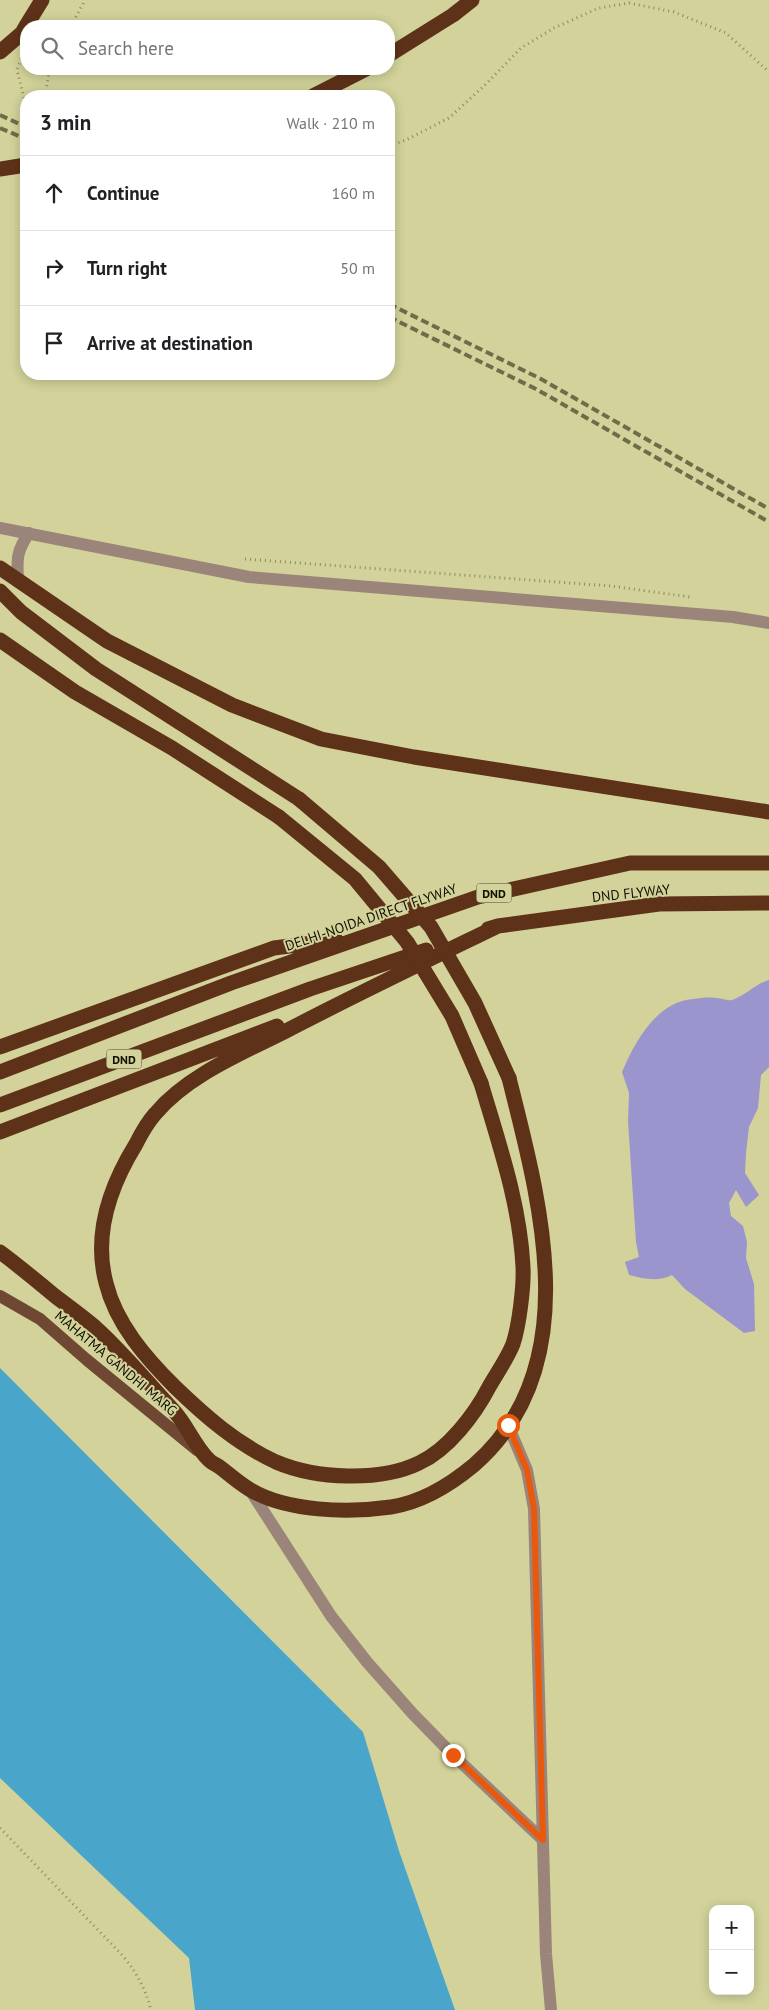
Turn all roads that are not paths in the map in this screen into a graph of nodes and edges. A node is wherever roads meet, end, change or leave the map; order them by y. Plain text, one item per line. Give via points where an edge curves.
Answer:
1 (42, 0) edge
2 (472, 0) edge
3 (30, 20) edge
4 (20, 35) edge
5 (0, 52) edge
6 (395, 52) edge
7 (354, 75) edge
8 (325, 90) edge
9 (20, 166) edge
10 (0, 169) edge
11 (0, 528) edge
12 (29, 533) junction
13 (0, 568) edge
14 (18, 581) junction
15 (0, 592) edge
16 (769, 623) edge
17 (0, 640) edge
18 (769, 812) edge
19 (769, 863) edge
20 (769, 903) edge
21 (498, 926) junction
22 (366, 936) junction
23 (349, 998) junction
24 (0, 1047) edge
25 (0, 1072) edge
26 (0, 1106) edge
27 (0, 1132) edge
28 (0, 1252) edge
29 (0, 1296) edge
30 (508, 1425) junction
31 (208, 1459) junction
32 (250, 1490) junction
33 (543, 1840) junction
34 (551, 2010) edge

1 - 3 highway
2 - 6 highway
4 - 5 highway
7 - 8 highway
9 - 10 highway
11 - 12 street
12 - 14 street via 20,547
12 - 16 street via 249,577
13 - 14 highway
14 - 18 highway via 107,641 232,705 321,739 414,757
15 - 30 highway, bridge via 21,612 96,668 298,799 378,867 431,927 475,1003 509,1078 538,1208 544,1258 545,1327 534,1375 521,1407
17 - 23 highway, bridge via 75,692 172,748 280,817 355,879 407,942 452,1016 481,1083 513,1192 523,1269 520,1307 513,1342 479,1406 440,1450 418,1464 367,1476 337,1476 278,1463 252,1449 203,1414 147,1358 113,1306 102,1254 102,1225 110,1194 123,1165 155,1114 191,1081
19 - 22 highway, DELHI-NOIDA DIRECT FLYWAY / DND via 630,863 478,897
20 - 21 highway, DND FLYWAY via 659,904
21 - 23 highway
21 - 26 highway, DND via 310,989
22 - 24 highway via 274,948
22 - 25 highway, DELHI-NOIDA DIRECT FLYWAY / DND via 230,983
23 - 27 highway
28 - 31 highway via 95,1327 177,1414
29 - 31 main road, MAHATMA GANDHI MARG via 40,1318
30 - 32 highway via 490,1451 459,1478 433,1494 402,1505 367,1510 322,1510 287,1504
30 - 33 street via 527,1470 534,1509
31 - 32 highway
32 - 33 street via 331,1616 367,1662 453,1755
33 - 34 street

